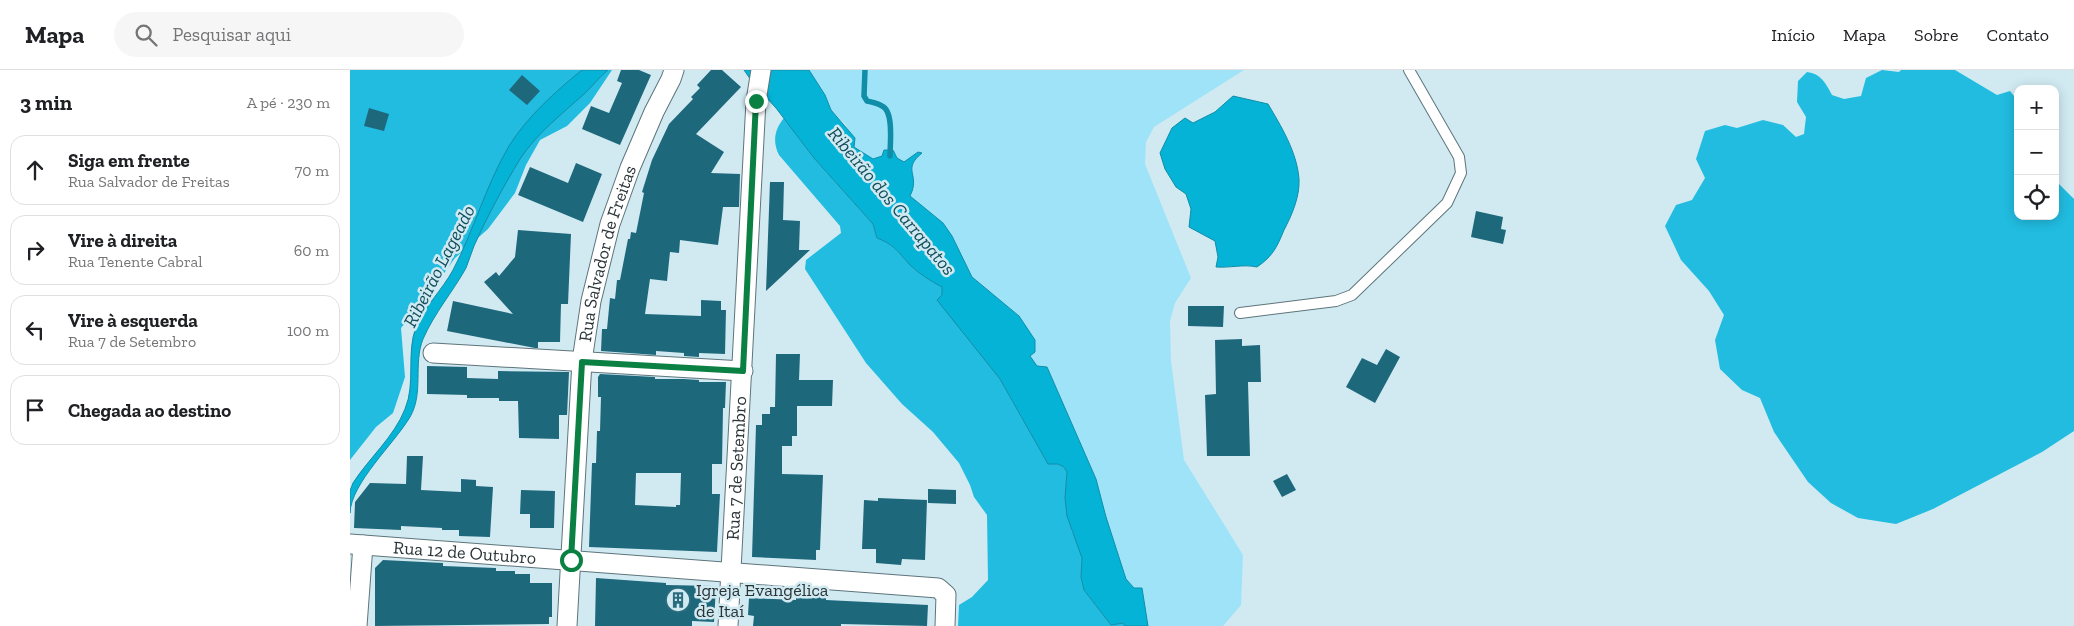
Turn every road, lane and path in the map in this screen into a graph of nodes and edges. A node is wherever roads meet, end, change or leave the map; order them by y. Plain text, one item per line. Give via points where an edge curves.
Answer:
1 (674, 70) edge
2 (760, 70) edge
3 (1409, 70) edge
4 (1240, 313) dead end
5 (433, 353) dead end
6 (582, 362) junction
7 (743, 371) junction
8 (356, 545) edge
9 (571, 560) junction
10 (732, 572) junction
11 (357, 626) edge
12 (568, 626) edge
13 (728, 626) edge
14 (946, 626) edge

1 - 6 street, Rua Salvador de Freitas via 630,168 610,224 590,300
2 - 7 street, Rua 7 de Setembro
3 - 4 lane via 1459,156 1461,173 1447,203 1352,295 1336,302
5 - 6 street
6 - 7 street
6 - 9 street, Rua Salvador de Freitas
7 - 10 street, Rua 7 de Setembro
8 - 9 street, Rua 12 de Outubro
8 - 11 street
9 - 10 street, Rua 12 de Outubro
9 - 12 street, Rua Salvador de Freitas
10 - 13 street, Rua 7 de Setembro
10 - 14 street, Rua 12 de Outubro via 938,588 946,595

